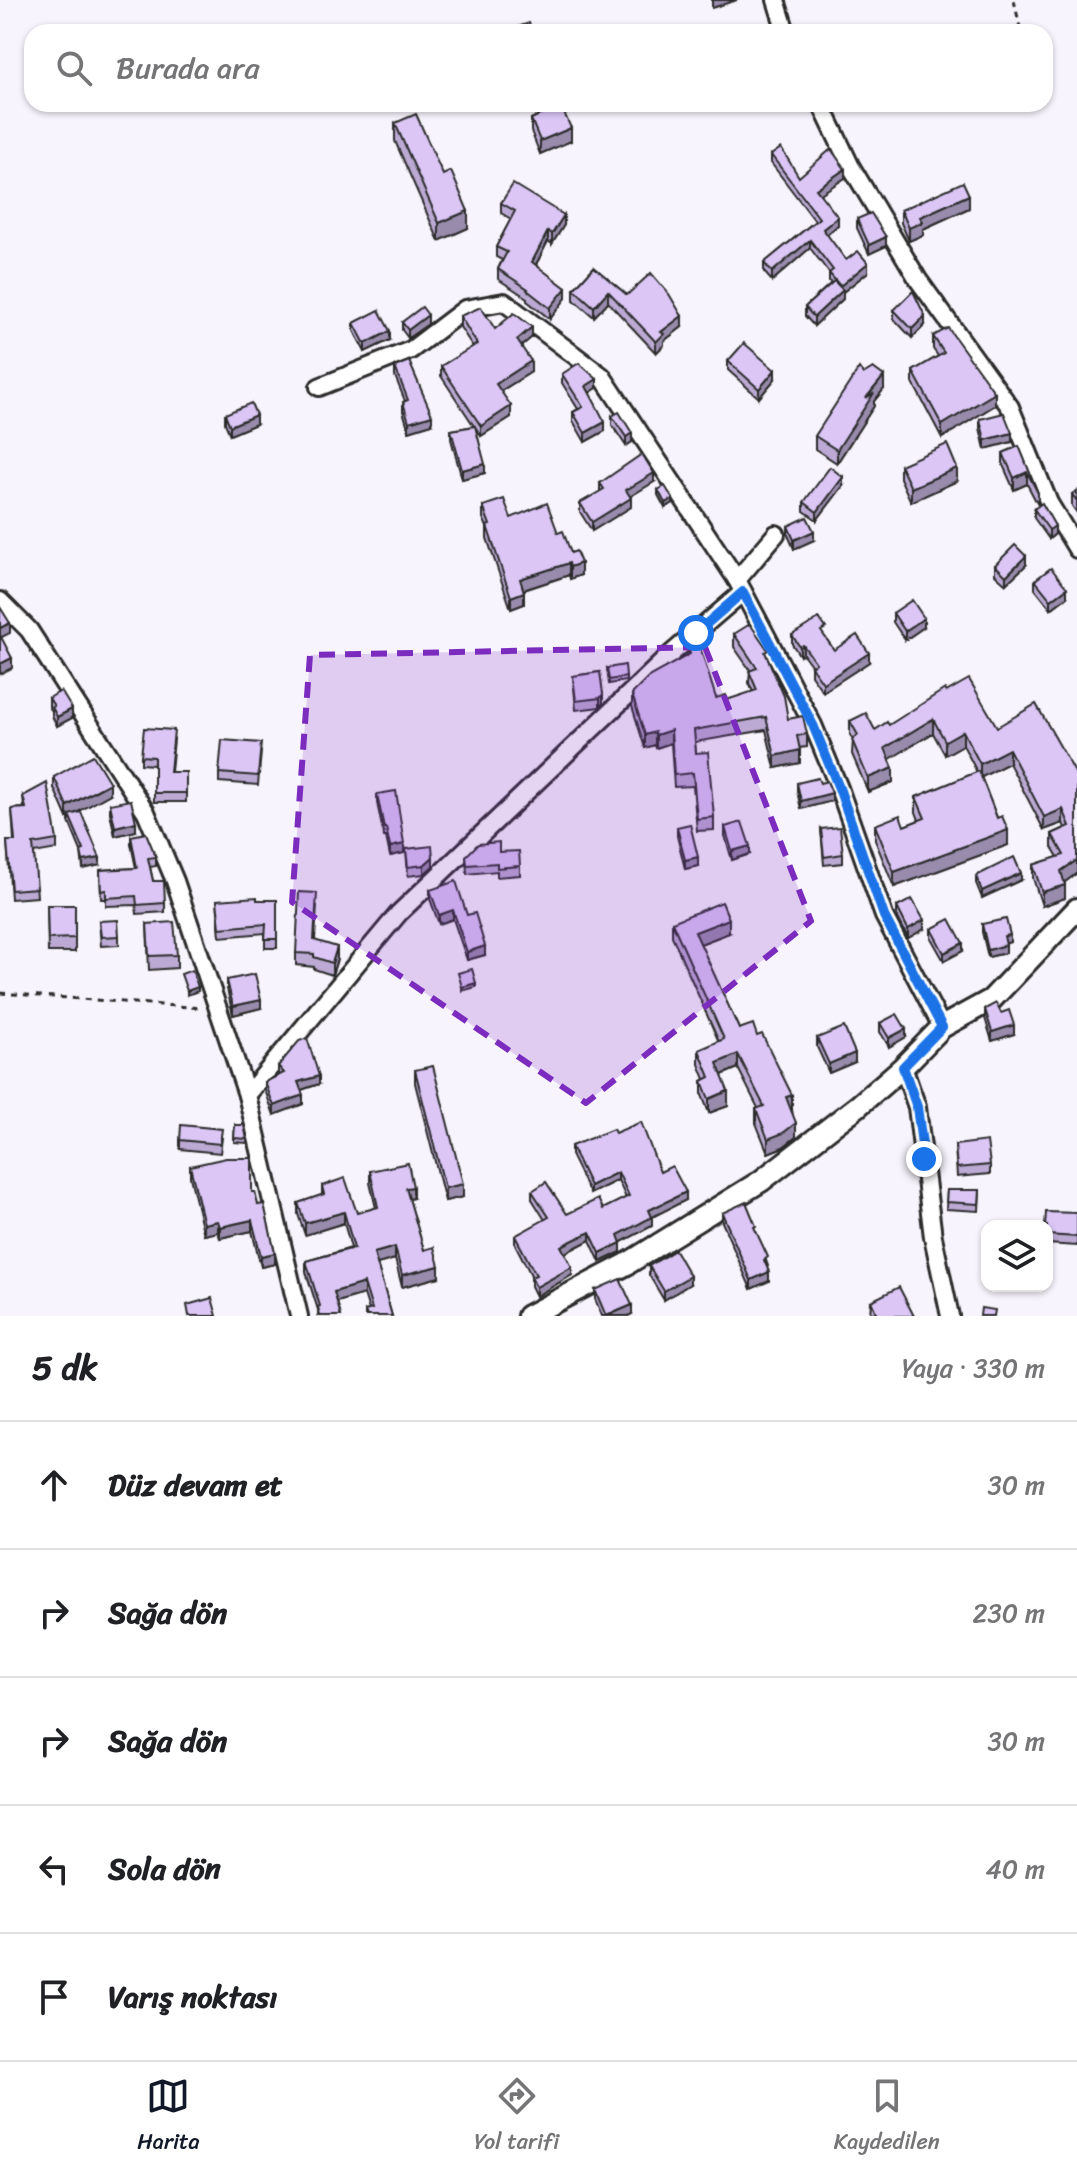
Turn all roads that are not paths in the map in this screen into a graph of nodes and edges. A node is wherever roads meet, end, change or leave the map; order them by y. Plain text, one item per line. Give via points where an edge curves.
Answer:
1 (776, 0) edge
2 (784, 24) edge
3 (825, 112) edge
4 (319, 387) dead end
5 (776, 534) dead end
6 (1077, 549) edge
7 (740, 586) junction
8 (3, 606) edge
9 (1077, 909) edge
10 (942, 1027) junction
11 (903, 1067) junction
12 (247, 1095) junction
13 (299, 1316) edge
14 (528, 1316) edge
15 (950, 1316) edge

1 - 2 street
3 - 6 street via 919,281 1010,407 1049,503
4 - 7 street via 411,350 465,309 504,302 602,376
5 - 7 street
7 - 10 street via 813,725 884,916
7 - 12 street via 399,913
8 - 12 street via 29,630 146,812 175,881
9 - 10 street via 991,1000
10 - 11 street
11 - 14 street via 761,1181 627,1264
11 - 15 street via 917,1107 933,1237
12 - 13 street

